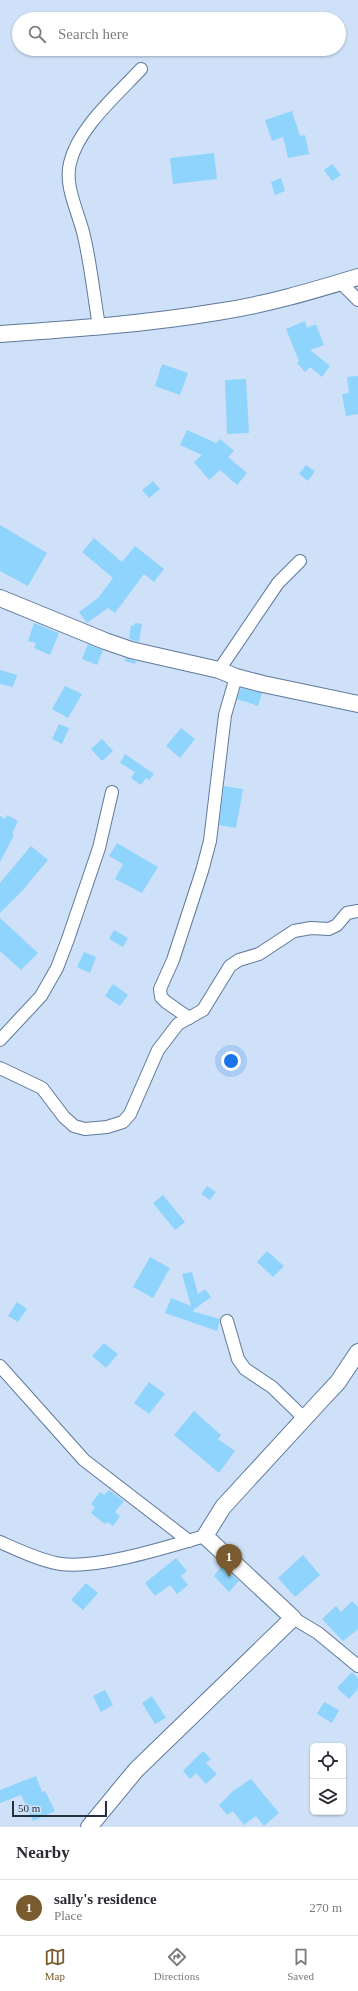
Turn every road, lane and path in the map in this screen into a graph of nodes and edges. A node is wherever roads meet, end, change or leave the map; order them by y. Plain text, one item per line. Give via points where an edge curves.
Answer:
1 (141, 69) dead end
2 (358, 277) edge
3 (340, 282) junction
4 (358, 300) edge
5 (98, 326) junction
6 (0, 334) edge
7 (300, 561) dead end
8 (0, 598) edge
9 (219, 670) junction
10 (236, 677) junction
11 (358, 704) edge
12 (112, 792) dead end
13 (358, 911) edge
14 (189, 1018) junction
15 (0, 1040) edge
16 (0, 1068) edge
17 (227, 1321) dead end
18 (358, 1352) edge
19 (0, 1366) edge
20 (304, 1418) junction
21 (205, 1536) junction
22 (189, 1541) junction
23 (0, 1542) edge
24 (293, 1618) junction
25 (358, 1666) edge
26 (89, 1827) edge

1 - 5 street via 91,123 70,163 70,182 85,237
2 - 3 street
3 - 4 street
3 - 5 street via 225,311 134,324
5 - 6 street
7 - 9 street via 278,583
8 - 9 street via 131,650
9 - 10 street
10 - 11 street
10 - 14 street via 222,729 210,841 173,960 160,989 161,997
12 - 15 street via 99,848 56,968 41,996
13 - 14 street via 347,913 337,925 329,929 294,930 259,954 234,963 203,1010
14 - 16 street via 178,1024 158,1050 130,1114 118,1125 93,1129 74,1126 42,1088
17 - 20 street via 238,1359 244,1370 272,1387
18 - 20 street via 338,1382
19 - 22 street via 84,1460
20 - 21 street via 222,1507
21 - 22 street
21 - 24 street
22 - 23 street via 114,1560 78,1565 59,1564
24 - 25 street via 318,1633
24 - 26 street via 136,1770

